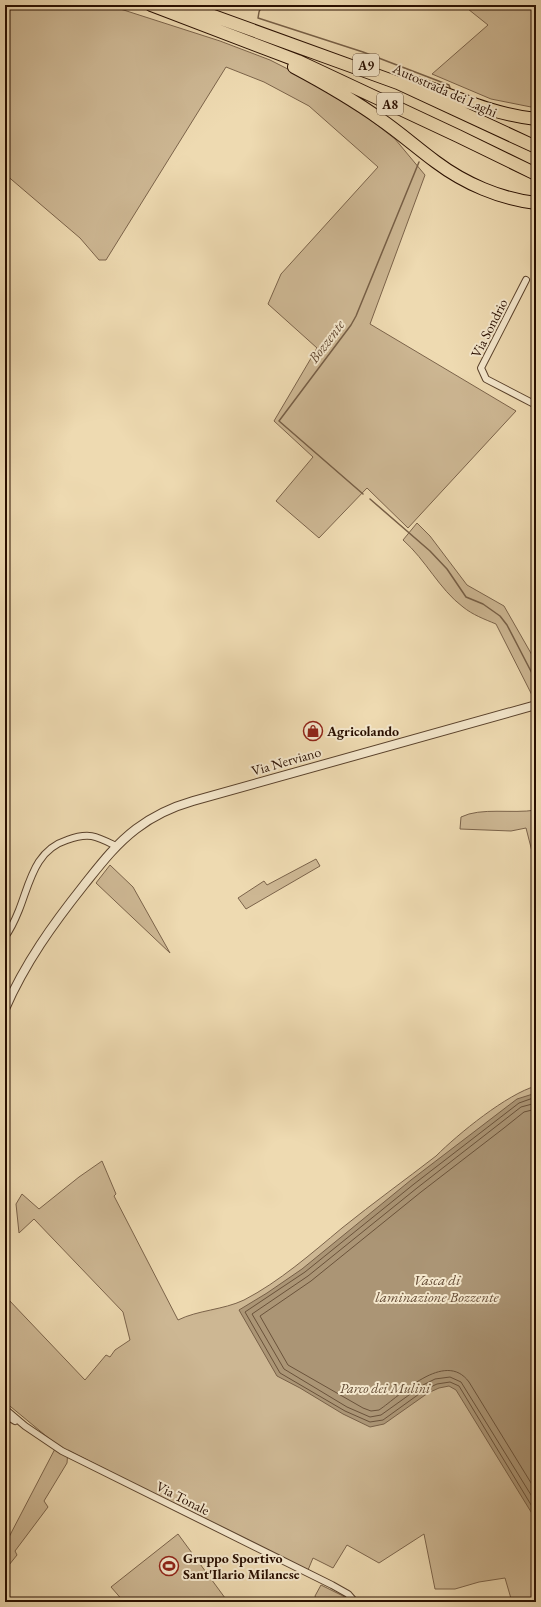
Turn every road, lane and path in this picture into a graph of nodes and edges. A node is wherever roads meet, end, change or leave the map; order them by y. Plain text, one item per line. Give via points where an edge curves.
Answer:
1 (151, 5) edge
2 (183, 5) edge
3 (197, 5) edge
4 (242, 39) junction
5 (536, 118) edge
6 (536, 147) edge
7 (536, 174) edge
8 (535, 203) edge
9 (526, 280) dead end
10 (536, 405) edge
11 (536, 705) edge
12 (116, 846) junction
13 (5, 937) edge
14 (5, 1008) edge
15 (5, 1409) edge
16 (5, 1415) edge
17 (25, 1426) junction
18 (354, 1602) edge

1 - 4 highway, A8
2 - 6 highway, Autostrada dei Laghi / A8 via 398,83
3 - 5 highway, A9 via 461,100 502,113
4 - 7 highway, A8 via 325,73
4 - 8 highway, A9 via 345,94 437,163 464,180 491,192
9 - 10 street, Via Sondrio via 481,368 486,379
11 - 12 street, Via Nerviano via 184,804 151,819
12 - 13 street via 94,836 84,835 60,842 46,852 34,870 19,910
12 - 14 street, Via Nerviano via 38,946
15 - 17 street, Via Tonale
16 - 17 street
17 - 18 street, Via Tonale via 62,1451 332,1585 348,1594

